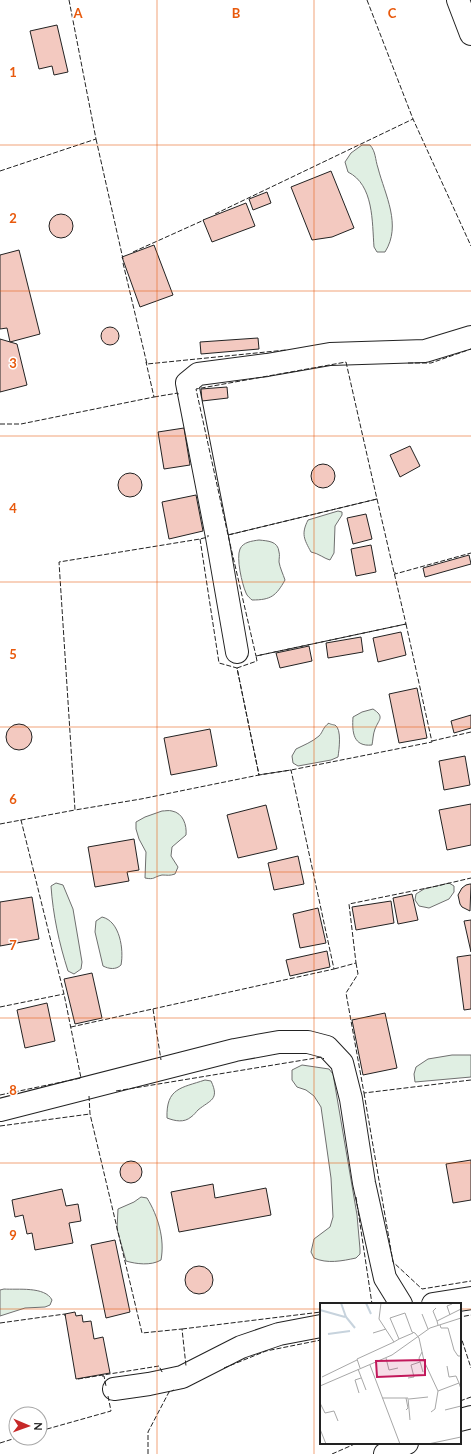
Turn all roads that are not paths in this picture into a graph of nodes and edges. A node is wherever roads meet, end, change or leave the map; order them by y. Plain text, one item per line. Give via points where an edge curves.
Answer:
1 (458, 0) edge
2 (471, 34) edge
3 (471, 337) edge
4 (237, 652) dead end
5 (0, 1110) edge
6 (471, 1298) edge
7 (400, 1303) edge
8 (439, 1303) edge
9 (320, 1326) edge
10 (114, 1389) dead end
11 (471, 1417) edge
12 (461, 1420) edge
13 (405, 1444) edge
14 (385, 1454) edge

1 - 2 street
3 - 4 street via 425,351 330,354 198,374 187,383
5 - 7 street via 235,1050 279,1042 308,1042 327,1047 342,1063 385,1278
6 - 8 street
9 - 10 street via 279,1334 241,1347 182,1377
11 - 12 street
13 - 14 street

